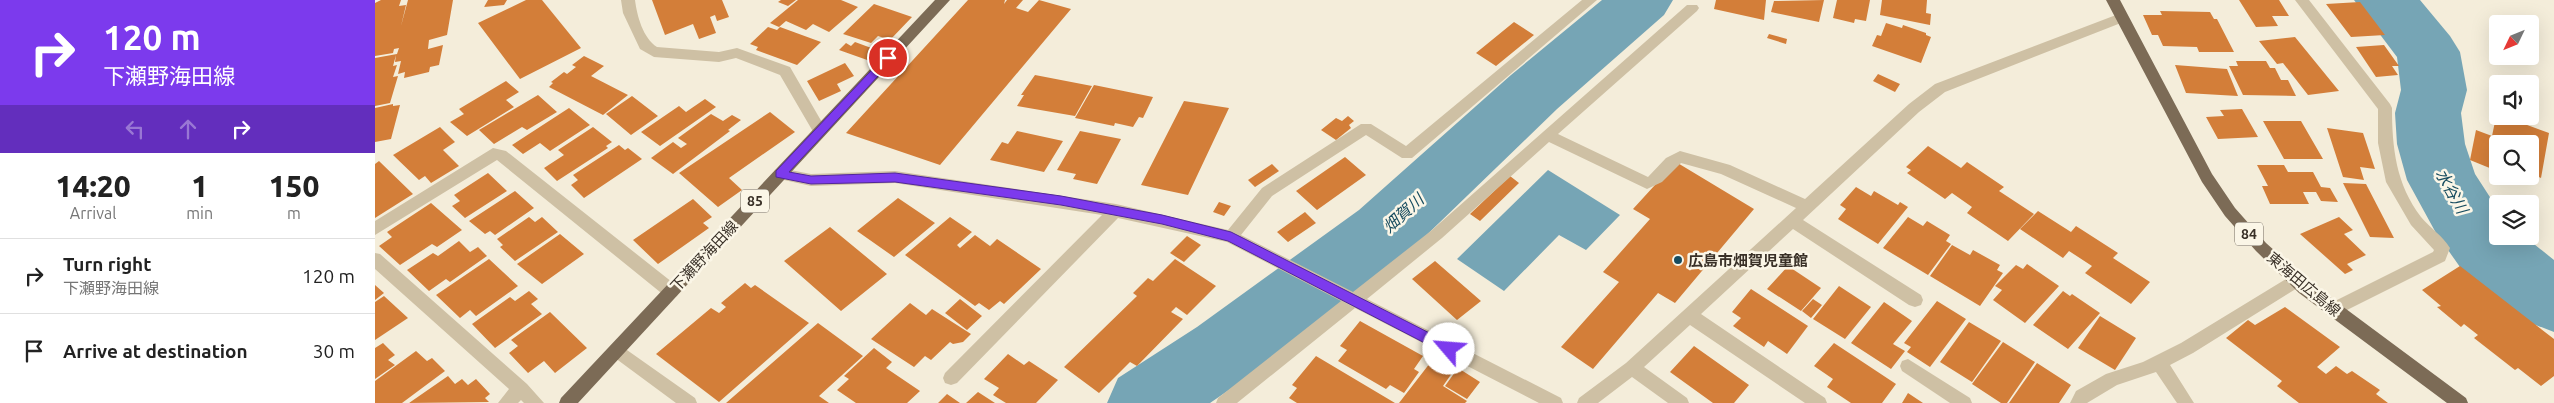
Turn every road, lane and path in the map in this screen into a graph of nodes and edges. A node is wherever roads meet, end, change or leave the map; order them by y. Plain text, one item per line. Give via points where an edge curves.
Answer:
1 (628, 0) edge
2 (943, 0) edge
3 (1591, 0) edge
4 (2113, 0) edge
5 (2302, 0) edge
6 (1692, 8) dead end
7 (2121, 18) junction
8 (820, 131) junction
9 (1547, 135) junction
10 (780, 174) junction
11 (1808, 206) junction
12 (1116, 210) junction
13 (1792, 221) junction
14 (375, 229) edge
15 (1231, 237) junction
16 (375, 259) edge
17 (2296, 280) junction
18 (671, 291) junction
19 (1352, 299) junction
20 (1915, 300) dead end
21 (2333, 310) junction
22 (1689, 314) junction
23 (617, 350) junction
24 (2159, 362) junction
25 (1909, 366) dead end
26 (1632, 368) junction
27 (951, 378) dead end
28 (521, 389) junction
29 (505, 403) edge
30 (536, 403) edge
31 (567, 403) edge
32 (689, 403) edge
33 (1224, 403) edge
34 (1555, 403) edge
35 (1585, 403) edge
36 (1681, 403) edge
37 (1819, 403) edge
38 (1965, 403) edge
39 (2077, 403) edge
40 (2186, 403) edge
41 (2460, 403) edge

1 - 8 street via 645,46 654,52 719,57 737,53 785,70
2 - 8 main road, 下瀬野海田線 / 85
3 - 15 street via 1407,154 1366,128 1267,192
4 - 7 main road, 東海田広島線 / 84
5 - 21 street via 2385,108 2385,143 2393,182 2416,221 2442,248 2440,256
6 - 9 street
7 - 11 street via 1940,88
7 - 17 main road, 東海田広島線 / 84 via 2225,206
8 - 10 main road, 下瀬野海田線 / 85
9 - 11 street via 1647,183 1654,181 1673,159 1680,157 1725,169
9 - 19 street via 1437,234
10 - 12 street via 811,180 895,177
10 - 18 main road, 下瀬野海田線 / 85
11 - 13 street
12 - 15 street
12 - 27 street
13 - 20 street
13 - 22 street
14 - 18 street via 493,154 501,155
15 - 19 street
16 - 28 street
17 - 21 main road, 東海田広島線 / 84
17 - 24 street
18 - 23 main road, 下瀬野海田線 / 85
19 - 33 street
19 - 34 street
21 - 41 main road, 東海田広島線 / 84
22 - 26 street
22 - 37 street
23 - 31 main road, 下瀬野海田線 / 85
23 - 32 street
24 - 39 street via 2112,379 2082,396
24 - 40 street
25 - 38 street
26 - 35 street
26 - 36 street
28 - 29 street
28 - 30 street

